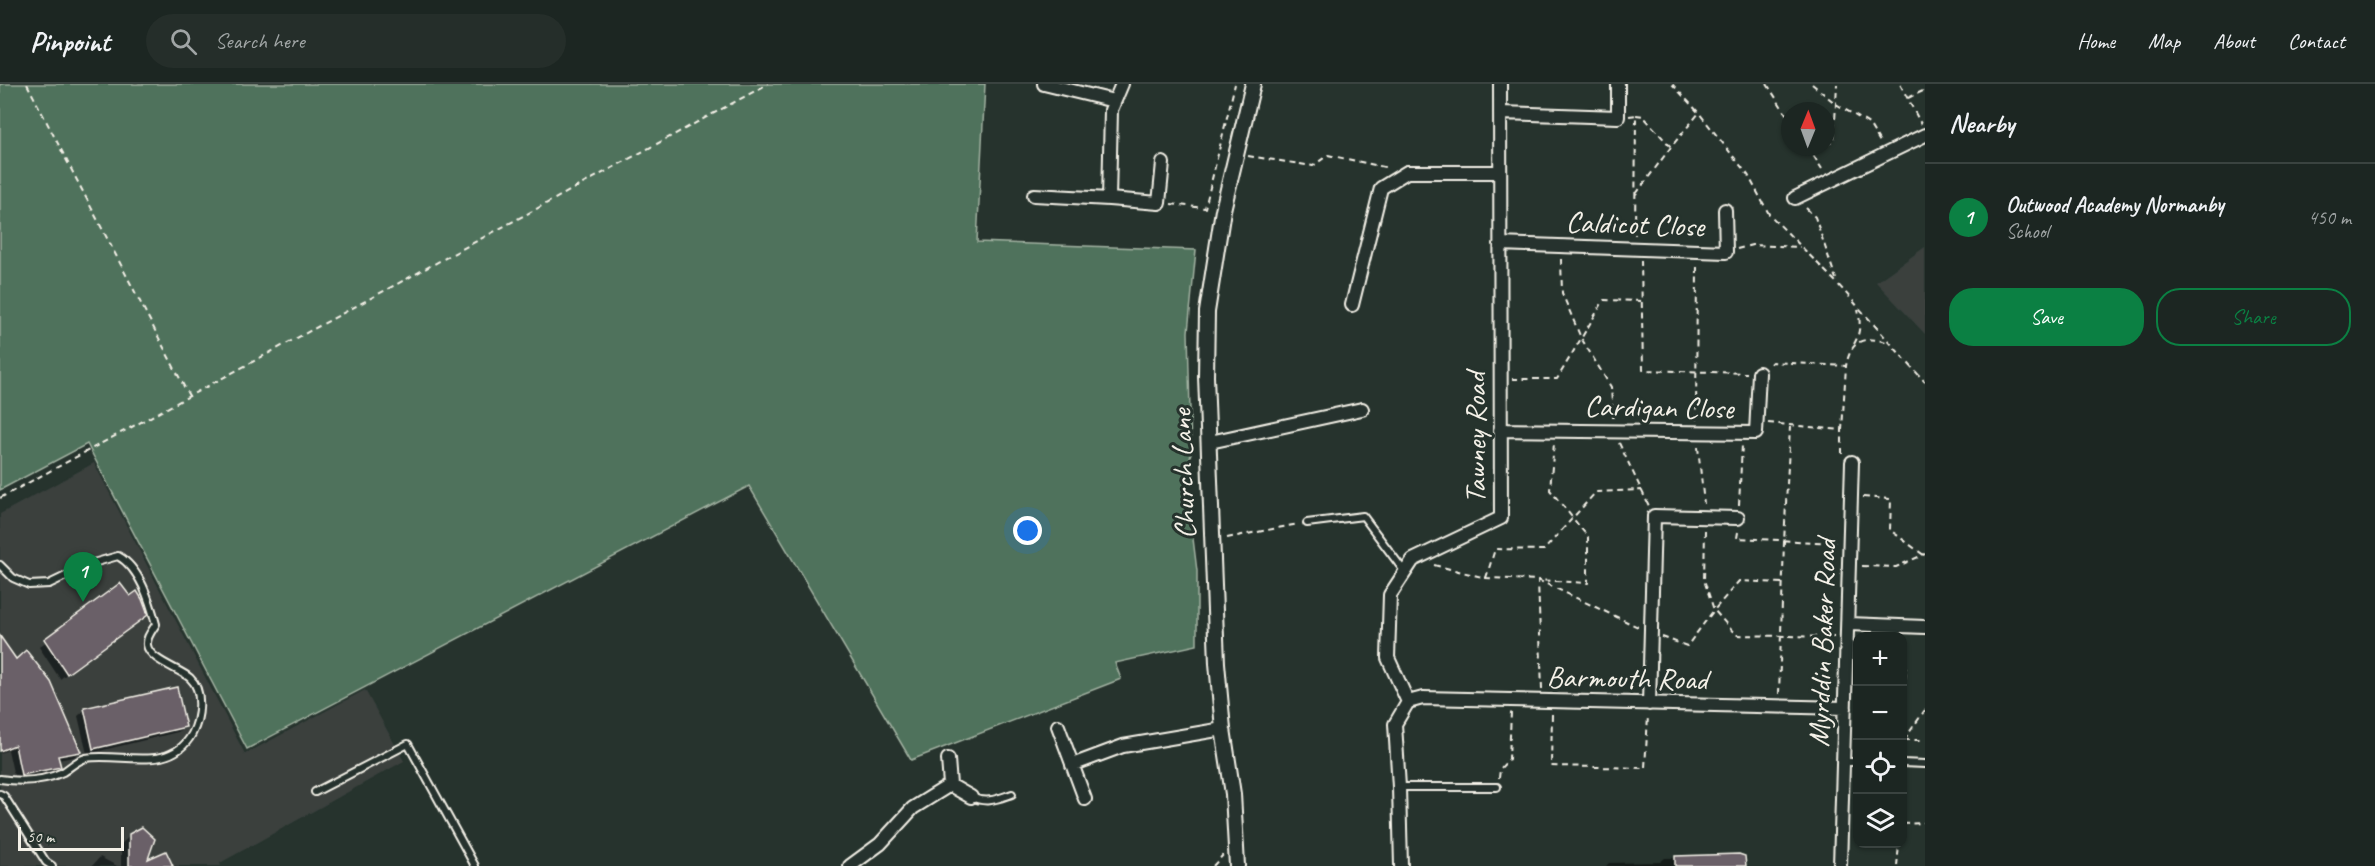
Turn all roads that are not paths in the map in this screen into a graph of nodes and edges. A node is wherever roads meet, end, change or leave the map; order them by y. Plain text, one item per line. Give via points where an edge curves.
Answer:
1 (1044, 84) edge
2 (1122, 84) edge
3 (1253, 84) edge
4 (1500, 84) edge
5 (1618, 84) edge
6 (1114, 101) junction
7 (1500, 113) junction
8 (1925, 134) edge
9 (1163, 164) dead end
10 (1500, 172) junction
11 (1034, 195) dead end
12 (1795, 198) road end
13 (1109, 199) junction
14 (1725, 210) dead end
15 (1500, 244) junction
16 (1352, 305) dead end
17 (1759, 373) road end
18 (1362, 409) dead end
19 (1500, 430) junction
20 (1210, 442) junction
21 (1852, 462) road end
22 (1738, 518) road end
23 (1306, 523) road end
24 (0, 565) edge
25 (1404, 571) junction
26 (1925, 627) edge
27 (1848, 631) junction
28 (1408, 702) junction
29 (1648, 704) junction
30 (1845, 708) junction
31 (1058, 726) dead end
32 (1223, 729) junction
33 (948, 759) dead end
34 (1843, 762) junction
35 (1853, 762) edge
36 (1907, 763) edge
37 (1925, 764) edge
38 (1072, 765) junction
39 (0, 779) edge
40 (950, 786) junction
41 (1399, 787) junction
42 (1497, 787) road end
43 (315, 792) dead end
44 (0, 794) edge
45 (1012, 794) dead end
46 (971, 797) joint
47 (1084, 799) dead end
48 (52, 866) edge
49 (475, 866) edge
50 (850, 866) edge
51 (1237, 866) edge
52 (1401, 866) edge
53 (1840, 866) edge

1 - 6 street
2 - 6 street
3 - 20 street, Church Lane via 1222,210 1208,312
4 - 7 street, Tawney Road
5 - 7 street via 1618,117
6 - 13 street
7 - 10 street, Tawney Road
8 - 12 street
9 - 13 street via 1159,203
10 - 15 street, Tawney Road
10 - 16 street via 1407,172 1382,188
11 - 13 street
14 - 15 street, Caldicot Close via 1726,252
15 - 19 street, Tawney Road
17 - 19 street, Cardigan Close via 1756,434
18 - 20 street
19 - 25 street, Tawney Road via 1501,518 1413,560
20 - 32 street, Church Lane via 1217,663
21 - 27 street, Myrddin Baker Road
22 - 29 street via 1654,516
23 - 25 lane via 1363,516
24 - 39 lane via 13,578 39,585 118,556 129,562 149,600 156,624 147,646 153,655 189,677 199,697 200,711 192,734 180,749 163,757 89,758 61,773 17,782
25 - 28 street, Tawney Road via 1390,595 1389,658
26 - 27 street
27 - 30 street, Myrddin Baker Road
28 - 29 street, Barmouth Road via 1423,698
28 - 41 street via 1395,724
29 - 30 street, Barmouth Road
30 - 34 street, Myrddin Baker Road
31 - 38 street
32 - 38 street via 1123,746
32 - 51 street, Church Lane via 1233,794
33 - 40 street
34 - 35 lane
34 - 53 street, Myrddin Baker Road
36 - 37 lane
38 - 47 street
40 - 46 street
40 - 50 street via 913,808 880,843
41 - 42 lane
41 - 52 street
43 - 49 lane via 408,744
44 - 48 lane
45 - 46 lane via 981,802

